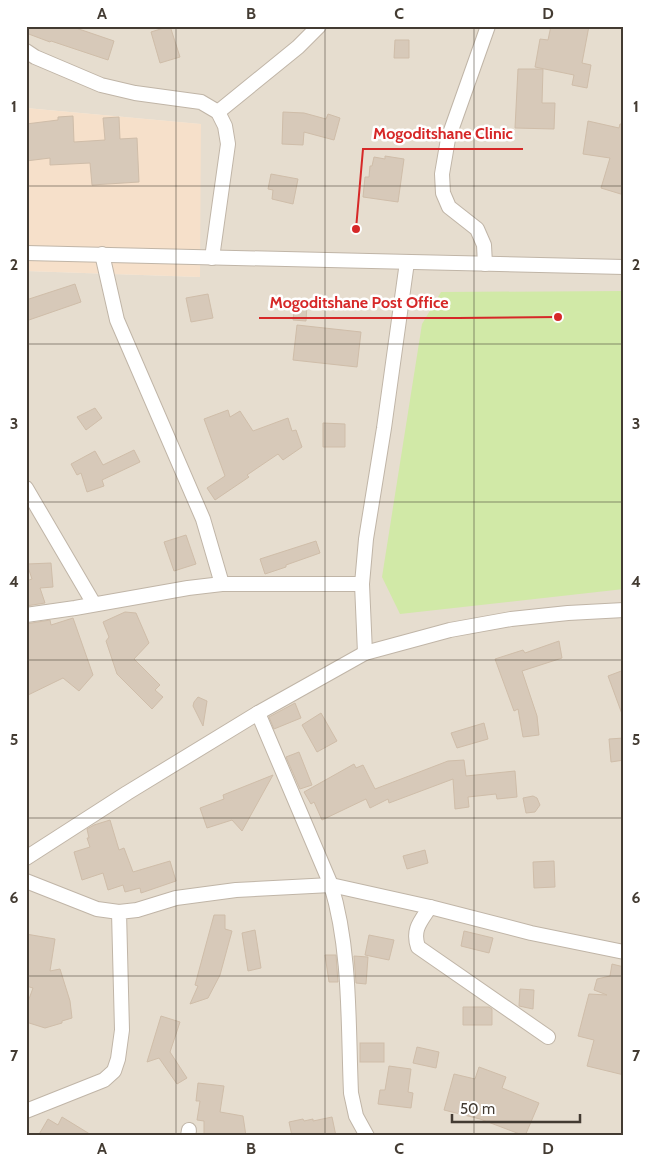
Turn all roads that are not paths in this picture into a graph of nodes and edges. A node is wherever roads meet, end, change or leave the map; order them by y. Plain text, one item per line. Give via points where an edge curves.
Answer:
1 (319, 26) edge
2 (488, 26) edge
3 (26, 51) edge
4 (218, 112) junction
5 (26, 253) edge
6 (102, 254) junction
7 (212, 258) junction
8 (407, 262) junction
9 (485, 264) junction
10 (624, 267) edge
11 (26, 488) edge
12 (222, 584) junction
13 (362, 584) junction
14 (94, 604) junction
15 (624, 610) edge
16 (26, 615) edge
17 (365, 653) junction
18 (258, 713) junction
19 (26, 858) edge
20 (26, 881) edge
21 (331, 885) junction
22 (430, 907) junction
23 (119, 912) junction
24 (624, 952) edge
25 (548, 1037) dead end
26 (26, 1111) edge
27 (366, 1136) edge

1 - 4 street
2 - 9 street via 448,139 442,174 443,193 449,207 478,229 484,245
3 - 4 street via 101,85 201,102
4 - 7 street via 225,126 228,144
5 - 6 street
6 - 7 street
6 - 12 street via 117,320 202,519
7 - 8 street
8 - 9 street
8 - 13 street
9 - 10 street
11 - 14 street
12 - 13 street
12 - 14 street
13 - 17 street
14 - 16 street
15 - 17 street via 511,619 450,630
17 - 18 street
18 - 19 street
18 - 21 street
20 - 23 street via 97,909
21 - 22 street
21 - 23 street via 236,890 176,898
21 - 27 street via 344,944 351,1093 356,1116
22 - 24 street via 531,933
22 - 25 street via 416,930 418,947
23 - 26 street via 122,1030 114,1071 104,1080

